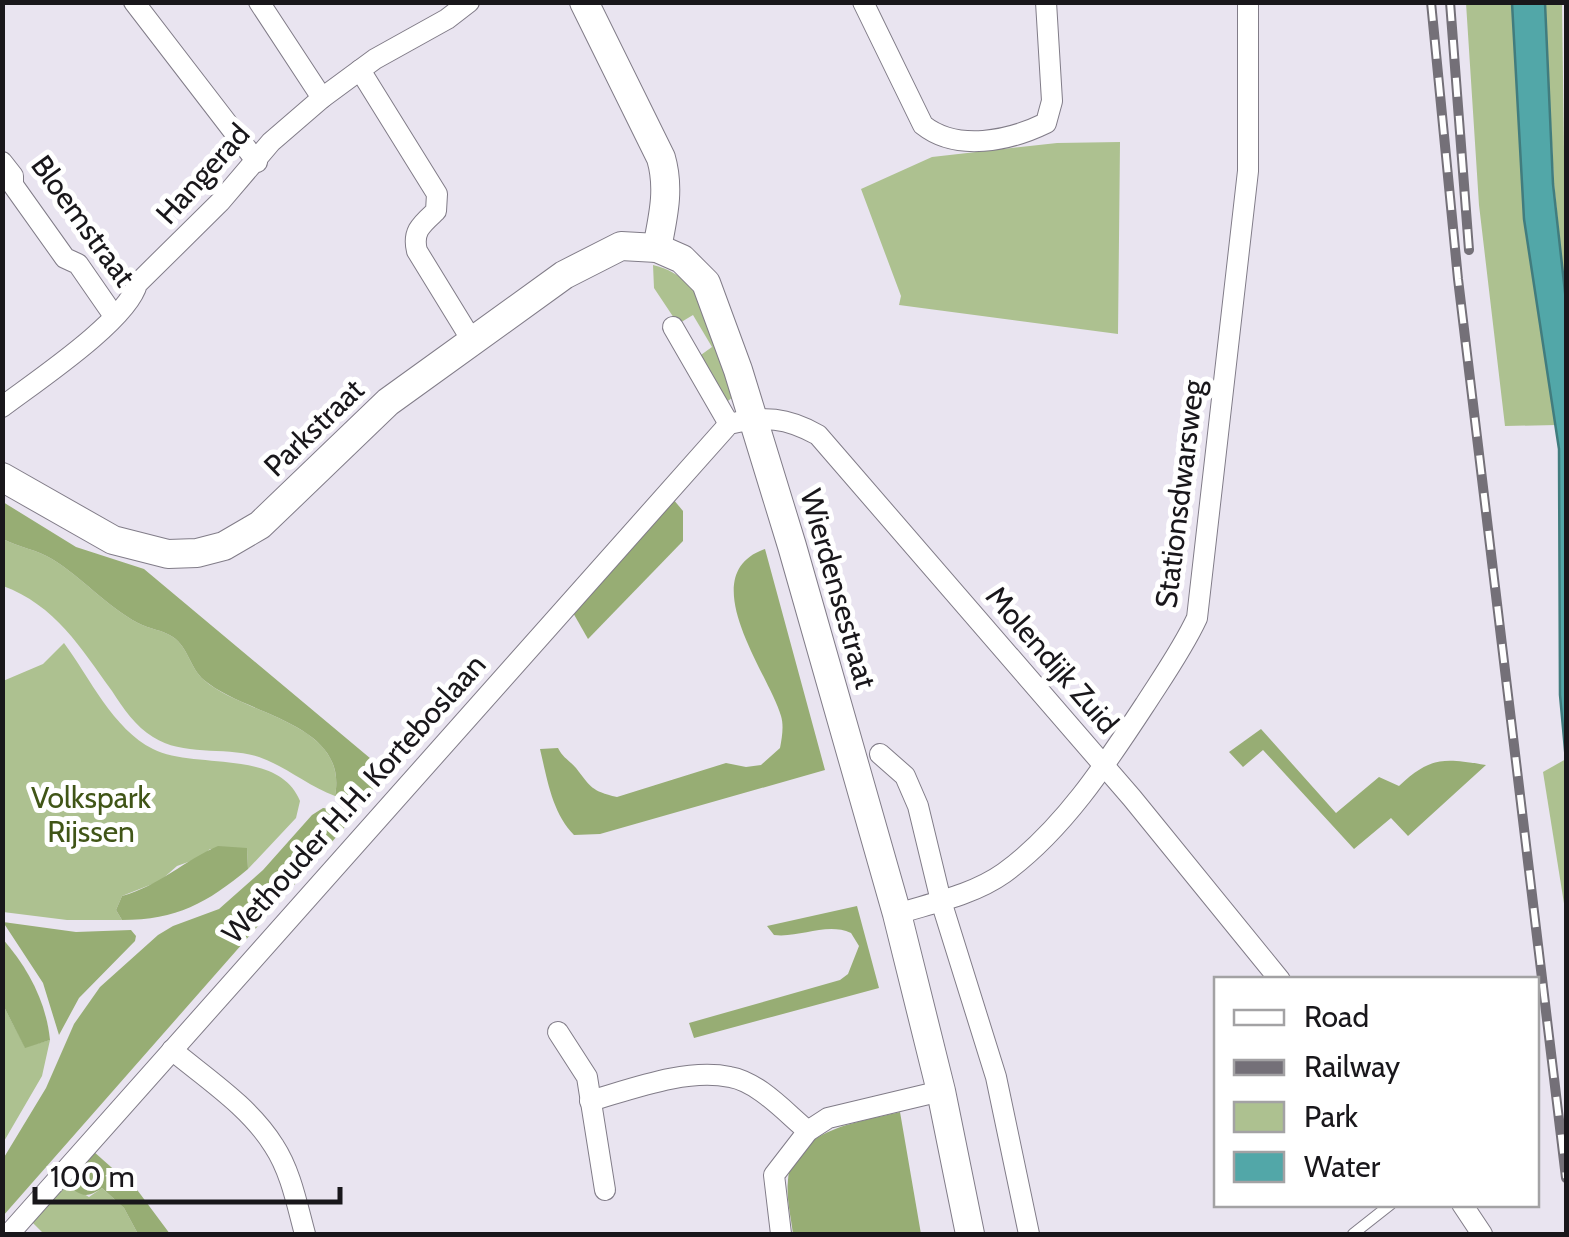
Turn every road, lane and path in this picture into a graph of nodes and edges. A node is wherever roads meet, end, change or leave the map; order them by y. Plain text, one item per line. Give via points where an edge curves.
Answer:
1 (134, 2) edge
2 (259, 2) edge
3 (469, 2) edge
4 (584, 2) edge
5 (864, 2) edge
6 (1046, 2) edge
7 (1248, 2) edge
8 (360, 70) junction
9 (322, 98) junction
10 (2, 162) edge
11 (257, 162) junction
12 (657, 248) junction
13 (114, 316) junction
14 (673, 327) dead end
15 (470, 340) junction
16 (2, 407) edge
17 (741, 422) junction
18 (2, 477) edge
19 (880, 754) dead end
20 (1104, 767) junction
21 (942, 900) junction
22 (897, 914) junction
23 (1278, 977) edge
24 (558, 1032) dead end
25 (172, 1050) junction
26 (941, 1092) junction
27 (590, 1101) junction
28 (808, 1131) junction
29 (605, 1190) dead end
30 (1387, 1207) edge
31 (1464, 1207) edge
32 (9, 1234) edge
33 (305, 1234) edge
34 (781, 1234) edge
35 (970, 1234) edge
36 (1029, 1234) edge
37 (1353, 1234) edge
38 (1482, 1234) edge

1 - 11 street
2 - 9 street
3 - 8 street, Hangerad
4 - 12 main road via 666,176
5 - 6 street via 923,125 939,138 961,142 1026,133 1046,123 1052,101
7 - 20 street, Stationsdwarsweg via 1248,172 1203,591 1186,642
8 - 9 street, Hangerad
8 - 15 street via 437,194 436,210 414,238 416,251
9 - 11 street, Hangerad
10 - 13 street, Bloemstraat via 12,185
11 - 13 street, Hangerad
12 - 15 main road, Parkstraat via 608,250
12 - 17 main road, Wierdensestraat via 682,259 706,283
13 - 16 street, Hangerad
14 - 17 street, Wierdensestraat
15 - 18 main road, Parkstraat via 388,402 260,525 197,554 113,540
17 - 20 street, Molendijk Zuid via 780,418 818,436
17 - 22 main road, Wierdensestraat
17 - 25 street, Wethouder H.H. Korteboslaan
19 - 21 street via 911,789
20 - 21 street, Stationsdwarsweg via 1003,873
20 - 23 street, Molendijk Zuid
21 - 22 street, Stationsdwarsweg
21 - 36 street via 996,1076
22 - 26 main road, Wierdensestraat
24 - 27 street via 587,1077
25 - 32 street, Wethouder H.H. Korteboslaan
25 - 33 street via 248,1114 274,1146
26 - 28 street via 828,1118
26 - 35 main road, Wierdensestraat
27 - 28 street via 674,1078 732,1076
27 - 29 street
28 - 34 street via 774,1175
30 - 37 lane
31 - 38 street

